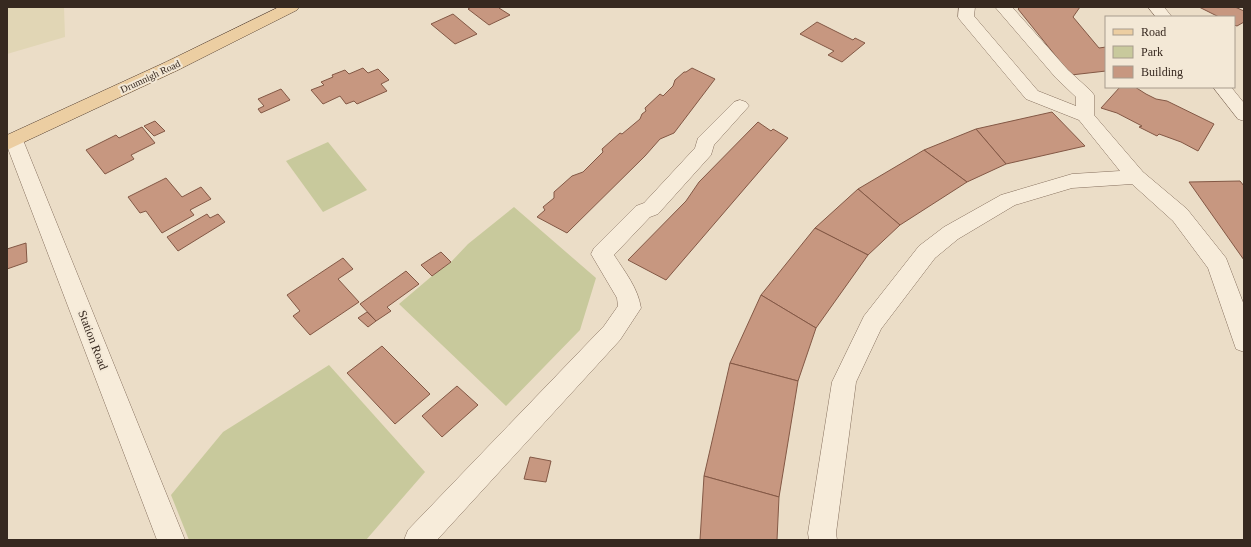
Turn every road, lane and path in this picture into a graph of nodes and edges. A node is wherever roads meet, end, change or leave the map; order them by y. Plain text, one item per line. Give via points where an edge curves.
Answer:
1 (291, 7) edge
2 (968, 7) edge
3 (1003, 7) edge
4 (1156, 7) edge
5 (1163, 16) edge
6 (1223, 88) edge
7 (740, 106) dead end
8 (1244, 114) edge
9 (1085, 116) junction
10 (11, 141) edge
11 (1136, 177) junction
12 (1244, 342) edge
13 (171, 540) edge
14 (418, 540) edge
15 (823, 540) edge

1 - 10 main road, Drumnigh Road
2 - 9 street via 966,17 1032,95
3 - 9 street via 1062,74 1085,95
4 - 5 street
6 - 8 street
7 - 14 street via 704,143 704,150 651,209 643,211 602,254 628,296 630,308 612,333
9 - 11 street
10 - 13 street, Station Road
11 - 12 street via 1180,215 1218,264
11 - 15 street via 1072,181 1008,200 951,232 927,252 872,323 844,382

